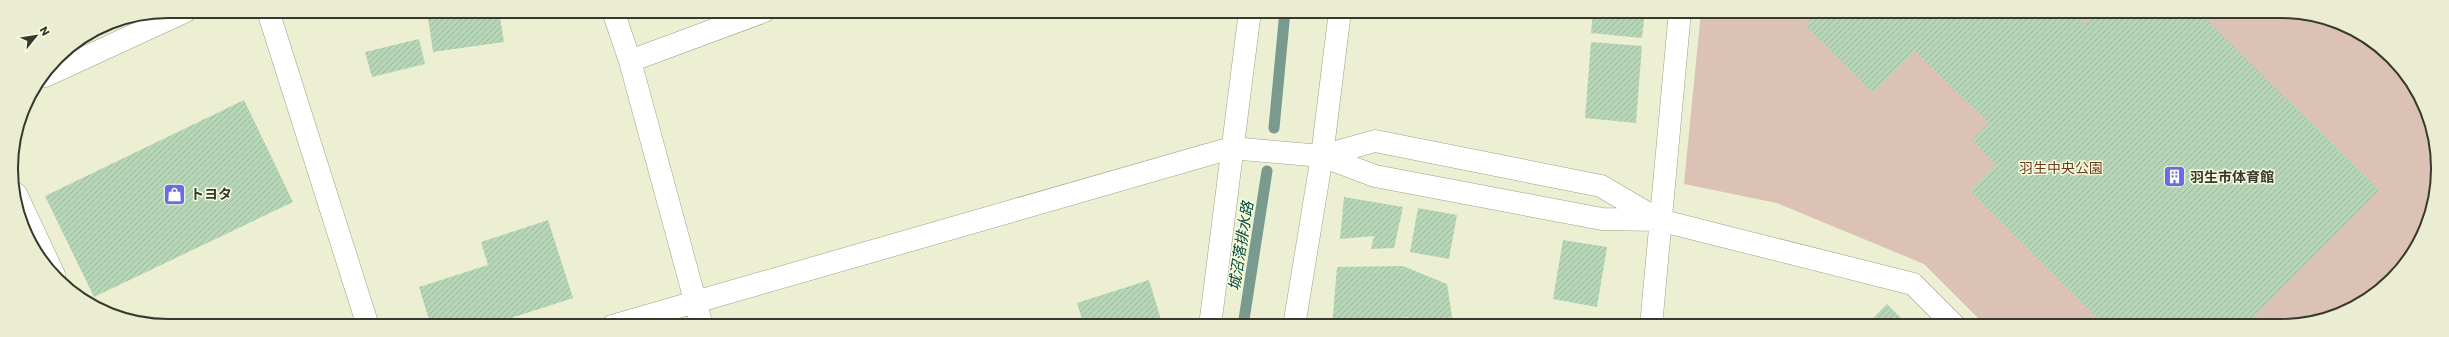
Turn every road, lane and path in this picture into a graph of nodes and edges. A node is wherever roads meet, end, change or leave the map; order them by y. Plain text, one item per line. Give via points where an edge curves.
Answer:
1 (171, 18) edge
2 (270, 18) edge
3 (615, 18) edge
4 (746, 18) edge
5 (1249, 18) edge
6 (1339, 18) edge
7 (1679, 18) edge
8 (630, 61) junction
9 (52, 73) edge
10 (1232, 148) junction
11 (1322, 156) junction
12 (25, 213) edge
13 (1659, 220) junction
14 (43, 251) edge
15 (694, 302) junction
16 (366, 319) edge
17 (636, 319) edge
18 (700, 319) edge
19 (1211, 319) edge
20 (1295, 319) edge
21 (1652, 319) edge
22 (1948, 319) edge

1 - 9 street
2 - 16 street
3 - 8 street
4 - 8 street
5 - 10 street
6 - 11 street
7 - 13 street
8 - 15 street
10 - 11 street
10 - 15 street
10 - 19 street
11 - 13 street via 1375,176 1586,216
11 - 13 street via 1375,141 1601,186
11 - 20 street
12 - 14 street
13 - 21 street
13 - 22 street via 1913,284
15 - 17 street
15 - 18 street

